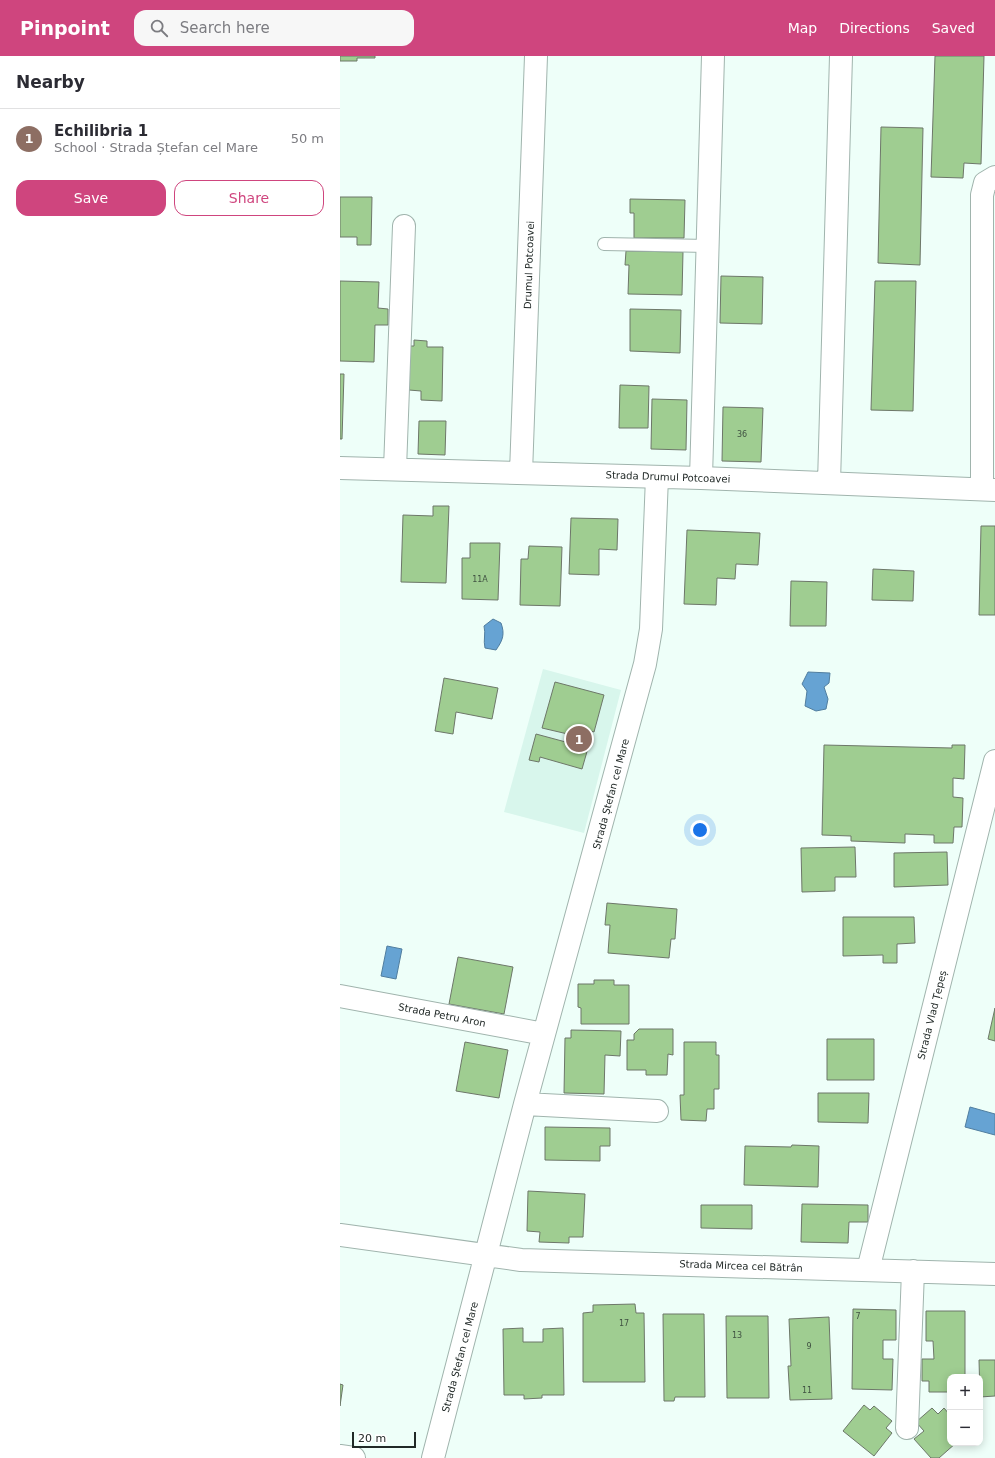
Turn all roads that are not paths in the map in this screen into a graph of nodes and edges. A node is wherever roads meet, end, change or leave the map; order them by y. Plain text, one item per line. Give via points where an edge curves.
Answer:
1 (536, 56) edge
2 (713, 56) edge
3 (841, 56) edge
4 (995, 178) edge
5 (404, 226) dead end
6 (604, 244) dead end
7 (708, 246) junction
8 (340, 468) edge
9 (395, 469) junction
10 (521, 473) junction
11 (658, 477) junction
12 (701, 478) junction
13 (829, 483) junction
14 (988, 490) edge
15 (995, 761) edge
16 (340, 996) edge
17 (544, 1034) junction
18 (525, 1104) junction
19 (657, 1111) dead end
20 (340, 1235) edge
21 (486, 1256) junction
22 (868, 1270) junction
23 (913, 1272) junction
24 (995, 1274) edge
25 (907, 1428) dead end
26 (340, 1456) edge
27 (354, 1458) edge
28 (433, 1458) edge

1 - 10 street, Drumul Potcoavei
2 - 7 street
3 - 13 street
4 - 14 street via 985,183 982,195
5 - 9 street
6 - 7 lane
7 - 12 street
8 - 9 street, Strada Drumul Potcoavei
9 - 10 street, Strada Drumul Potcoavei
10 - 11 street, Strada Drumul Potcoavei
11 - 12 street, Strada Drumul Potcoavei
11 - 17 street, Strada Ștefan cel Mare via 651,629 646,664
12 - 13 street, Strada Drumul Potcoavei
13 - 14 street, Strada Drumul Potcoavei
15 - 22 street, Strada Vlad Țepeș
16 - 17 street, Strada Petru Aron
17 - 18 street, Strada Ștefan cel Mare
18 - 19 street
18 - 21 street, Strada Ștefan cel Mare
20 - 21 street
21 - 22 street, Strada Mircea cel Bătrân via 529,1260
21 - 28 street, Strada Ștefan cel Mare
22 - 23 street, Strada Mircea cel Bătrân
23 - 24 street, Strada Mircea cel Bătrân
23 - 25 street
26 - 27 street

